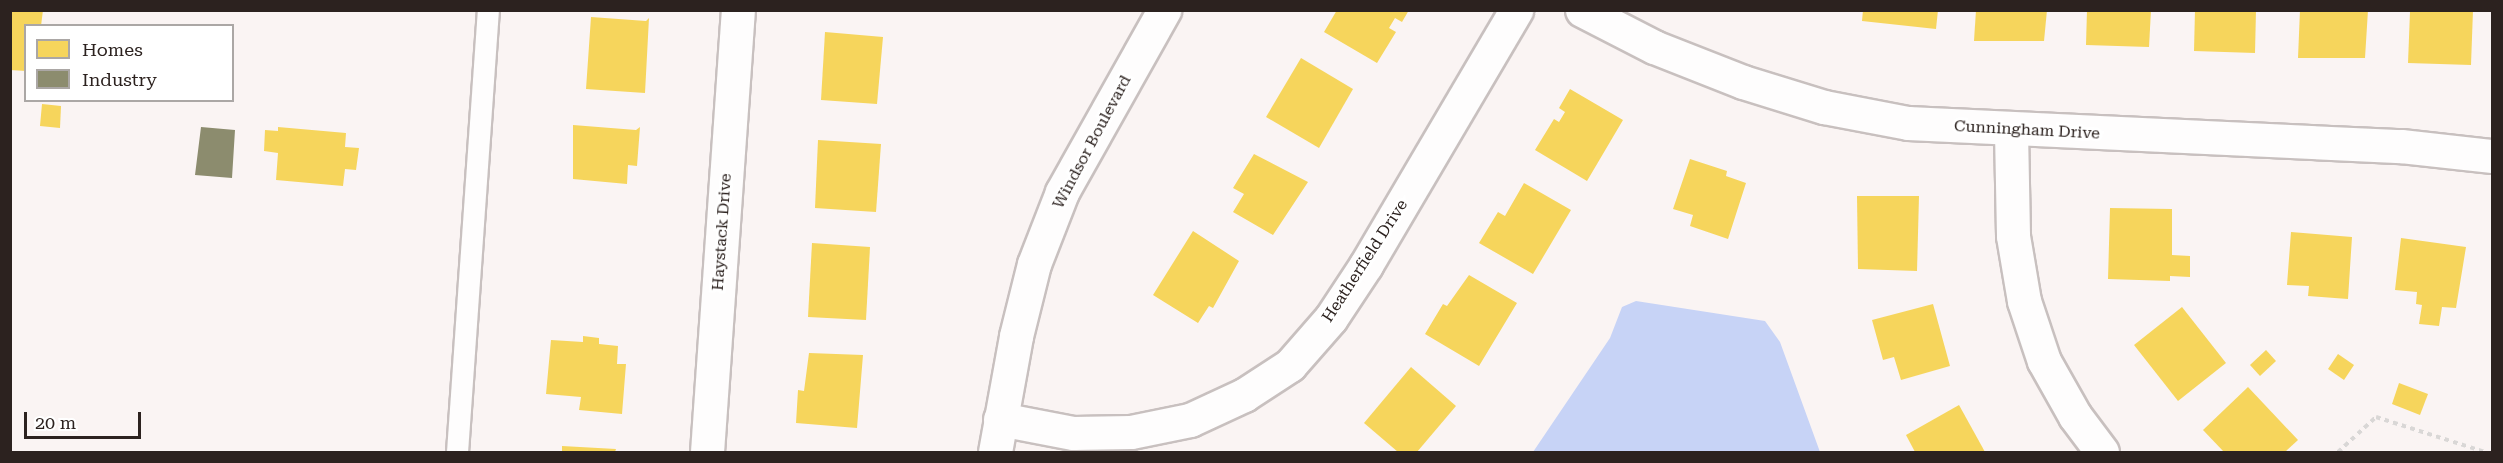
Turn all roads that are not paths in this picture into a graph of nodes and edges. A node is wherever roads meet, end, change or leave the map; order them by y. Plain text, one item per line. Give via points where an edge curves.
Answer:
1 (488, 10) edge
2 (738, 10) edge
3 (1164, 10) edge
4 (1516, 10) edge
5 (1582, 10) edge
6 (2011, 131) junction
7 (2493, 156) edge
8 (1000, 419) junction
9 (458, 453) edge
10 (707, 453) edge
11 (995, 453) edge
12 (2102, 453) edge

1 - 9 lane
2 - 10 street, Haystack Drive
3 - 8 street, Windsor Boulevard via 1062,192 1034,264
4 - 8 street, Heatherfield Drive via 1366,265 1331,318 1290,364 1244,395 1190,420 1131,432 1073,433
5 - 6 street, Cunningham Drive via 1687,60 1824,107 1908,123
6 - 7 street, Cunningham Drive via 2401,146
6 - 12 street via 2013,236 2024,301 2044,361 2075,416
8 - 11 street, Windsor Boulevard

